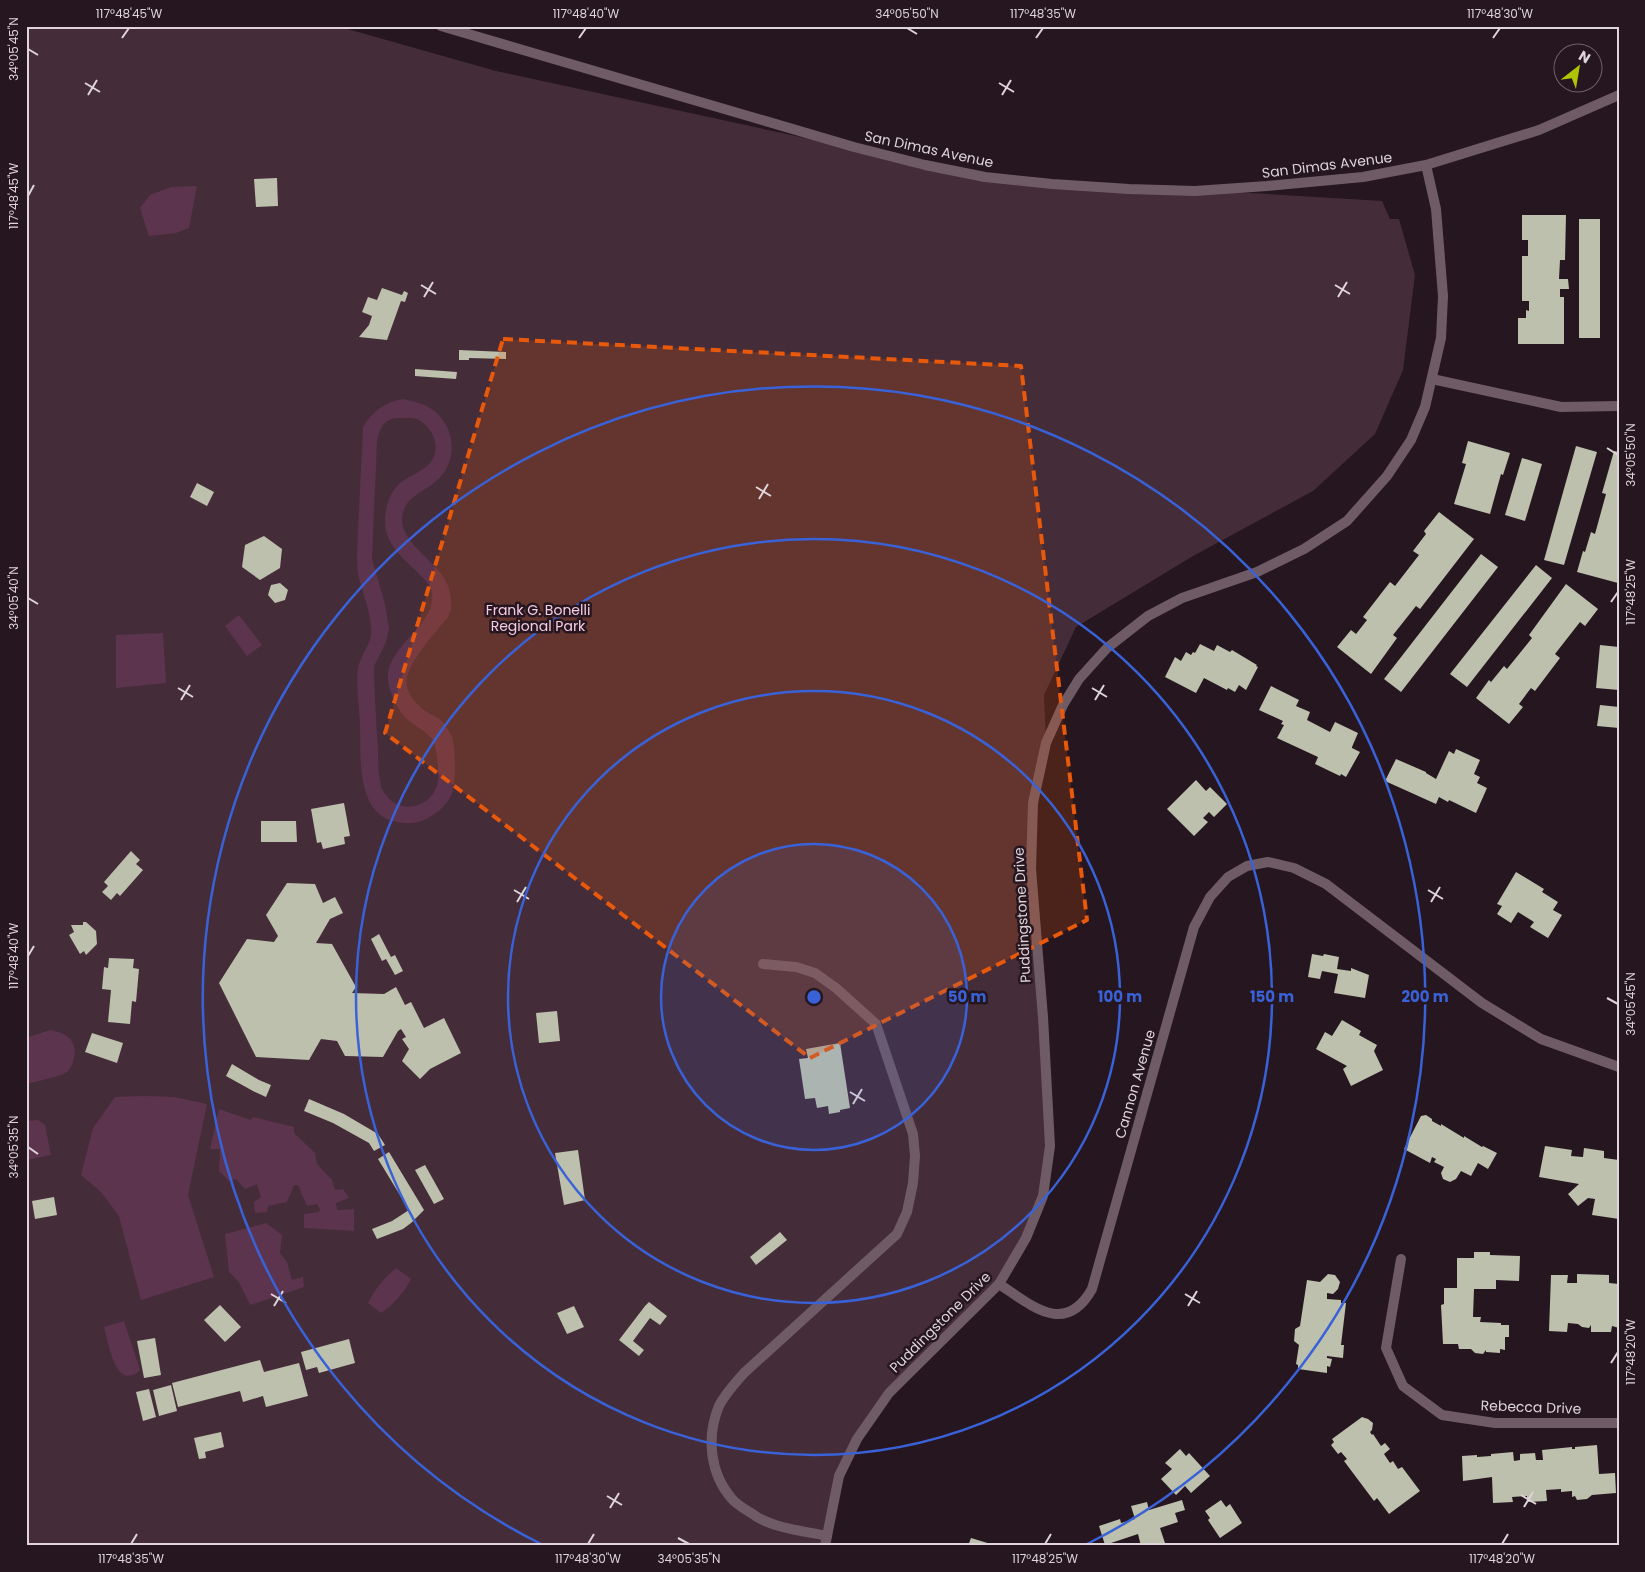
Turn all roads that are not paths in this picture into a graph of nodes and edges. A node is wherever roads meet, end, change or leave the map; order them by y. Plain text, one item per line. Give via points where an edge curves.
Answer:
1 (441, 26) edge
2 (1619, 95) edge
3 (1426, 166) junction
4 (1432, 379) junction
5 (1619, 406) edge
6 (763, 964) dead end
7 (1619, 1067) edge
8 (1401, 1259) dead end
9 (999, 1284) junction
10 (1619, 1423) edge
11 (826, 1541) edge

1 - 3 street, San Dimas Avenue via 854,147 985,176 1129,190 1196,191 1363,177
2 - 3 street, San Dimas Avenue via 1539,130
3 - 4 street, Puddingstone Drive via 1436,210 1443,296 1440,338
4 - 5 street via 1561,407
4 - 9 street, Puddingstone Drive via 1411,440 1388,476 1347,521 1304,549 1257,572 1182,598 1148,616 1107,648 1079,679 1063,705 1046,743 1033,803 1031,869 1050,1146 1042,1196 1026,1238
6 - 11 street via 796,967 815,973 876,1024 913,1134 913,1183 907,1212 897,1234 744,1372 719,1406 712,1429 711,1456 718,1477 733,1500 758,1517
7 - 9 street, Cannon Avenue via 1541,1039 1508,1020 1326,884 1294,868 1268,862 1247,866 1228,877 1210,897 1194,927 1092,1289 1085,1301 1074,1310 1058,1315 1044,1312
8 - 10 street, Rebecca Drive via 1386,1348 1403,1386 1442,1415 1495,1423
9 - 11 street, Puddingstone Drive via 889,1393 857,1439 839,1476

